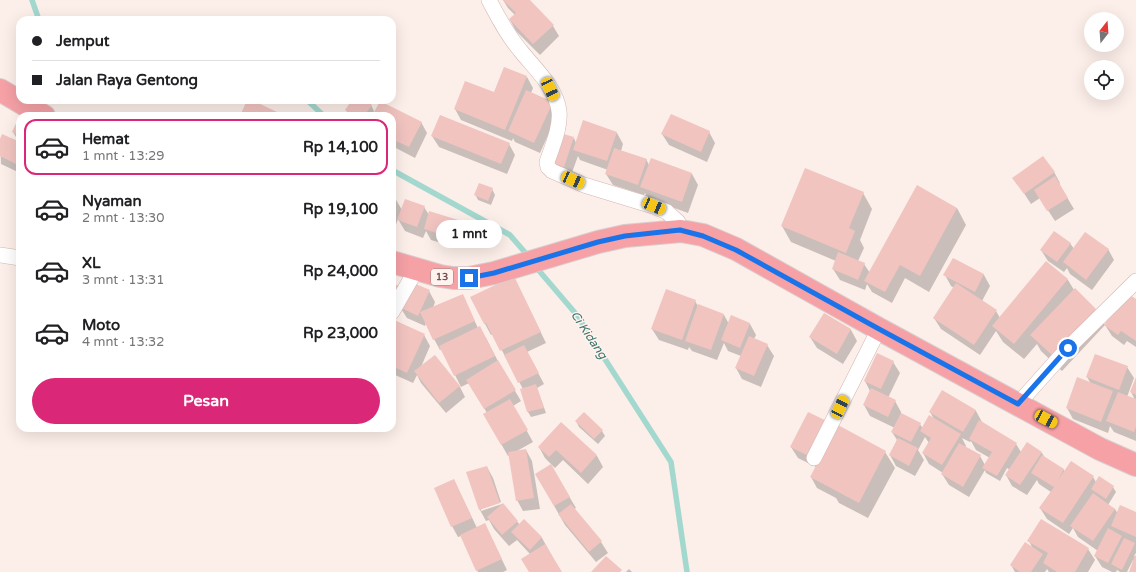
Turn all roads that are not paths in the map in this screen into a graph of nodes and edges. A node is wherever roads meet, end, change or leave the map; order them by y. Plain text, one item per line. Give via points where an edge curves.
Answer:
1 (489, 0) edge
2 (0, 90) edge
3 (16, 99) edge
4 (24, 104) edge
5 (37, 112) edge
6 (680, 230) junction
7 (0, 255) edge
8 (16, 257) edge
9 (396, 263) edge
10 (416, 270) junction
11 (1136, 281) edge
12 (396, 305) edge
13 (879, 329) junction
14 (1018, 404) junction
15 (814, 458) dead end
16 (1136, 465) edge

1 - 6 street via 519,49 544,79 556,102 559,121 547,162 548,167 584,185 667,212 678,222
2 - 3 highway
4 - 5 highway
6 - 10 highway, 13 via 625,236 469,278 453,278
6 - 13 highway, 13 via 731,247
7 - 8 street
9 - 10 highway, 13
10 - 12 street
11 - 14 street via 1068,348
13 - 14 highway, 13
13 - 15 street
14 - 16 highway, 13 via 1100,449

